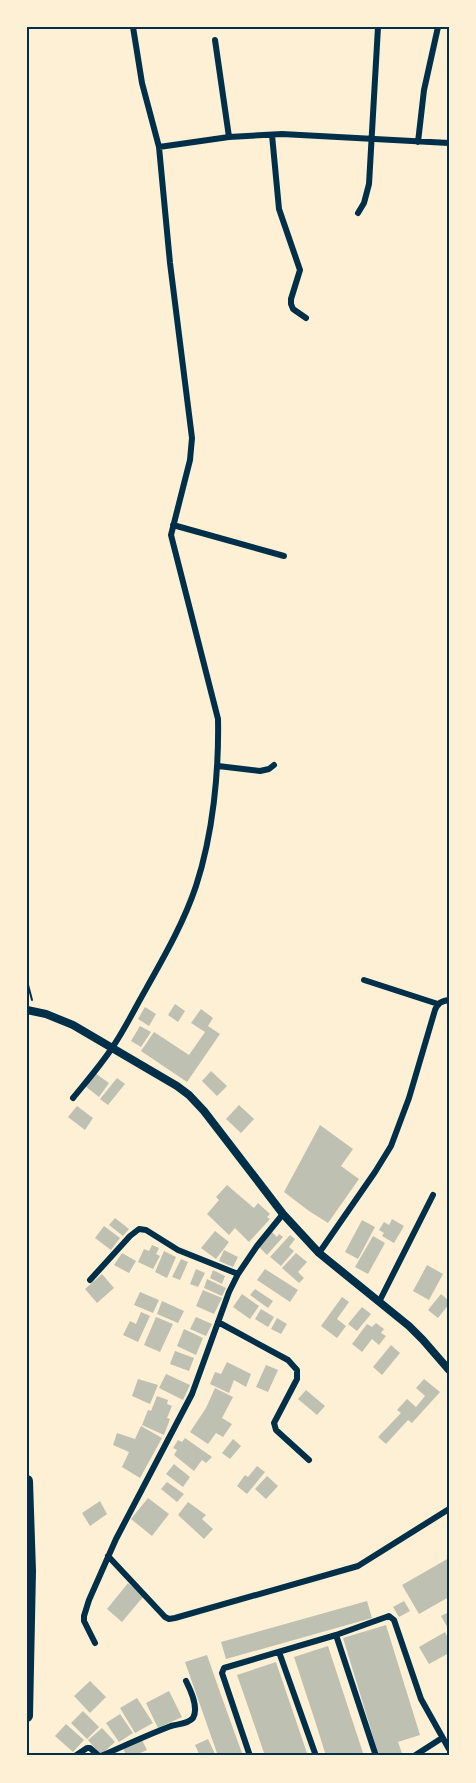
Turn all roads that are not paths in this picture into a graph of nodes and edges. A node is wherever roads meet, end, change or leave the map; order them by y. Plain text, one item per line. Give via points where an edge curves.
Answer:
1 (133, 27) edge
2 (378, 27) edge
3 (438, 27) edge
4 (214, 40) dead end
5 (273, 135) junction
6 (230, 137) junction
7 (370, 139) junction
8 (418, 142) junction
9 (449, 143) edge
10 (159, 147) junction
11 (358, 213) dead end
12 (306, 318) dead end
13 (173, 525) junction
14 (284, 555) dead end
15 (273, 765) dead end
16 (218, 766) junction
17 (364, 980) dead end
18 (449, 1000) edge
19 (438, 1004) junction
20 (29, 1011) edge
21 (112, 1048) junction
22 (73, 1098) dead end
23 (433, 1196) dead end
24 (283, 1214) junction
25 (319, 1253) junction
26 (238, 1274) junction
27 (90, 1280) dead end
28 (380, 1302) junction
29 (218, 1322) junction
30 (449, 1370) edge
31 (309, 1460) dead end
32 (27, 1480) edge
33 (449, 1509) edge
34 (108, 1556) junction
35 (336, 1635) junction
36 (95, 1643) dead end
37 (279, 1652) junction
38 (186, 1682) dead end
39 (27, 1716) edge
40 (442, 1738) junction
41 (449, 1749) edge
42 (75, 1756) edge
43 (100, 1756) edge
44 (250, 1756) edge
45 (316, 1756) edge
46 (376, 1756) edge
47 (414, 1756) edge

1 - 10 street via 142,83
2 - 7 street
3 - 8 street
4 - 6 street
5 - 6 street
5 - 7 street
5 - 12 street via 279,209 300,270 291,304
6 - 10 street
7 - 8 street
7 - 11 street via 368,190
8 - 9 street
10 - 13 street via 192,438
13 - 14 street
13 - 16 street via 171,535 218,719
15 - 16 street via 260,771
16 - 21 street via 197,884 167,951
17 - 19 street
18 - 19 street
19 - 25 street via 391,1146
20 - 21 street via 61,1019
21 - 22 street
21 - 24 street via 189,1095
23 - 28 street
24 - 25 street
24 - 26 street
25 - 28 street
26 - 27 street via 178,1250 141,1229
26 - 29 street
28 - 30 street via 423,1340
29 - 31 street via 288,1360 297,1370 297,1379 274,1423 276,1430
29 - 34 street via 192,1394
32 - 39 highway
33 - 34 street via 358,1566 169,1619
34 - 36 street via 84,1616
35 - 37 street
35 - 40 street via 386,1616 393,1618 421,1699
35 - 46 street
37 - 44 street via 222,1671
37 - 45 street
38 - 43 street via 194,1701 195,1715 191,1720
40 - 41 street
40 - 47 street
42 - 43 street via 87,1748

